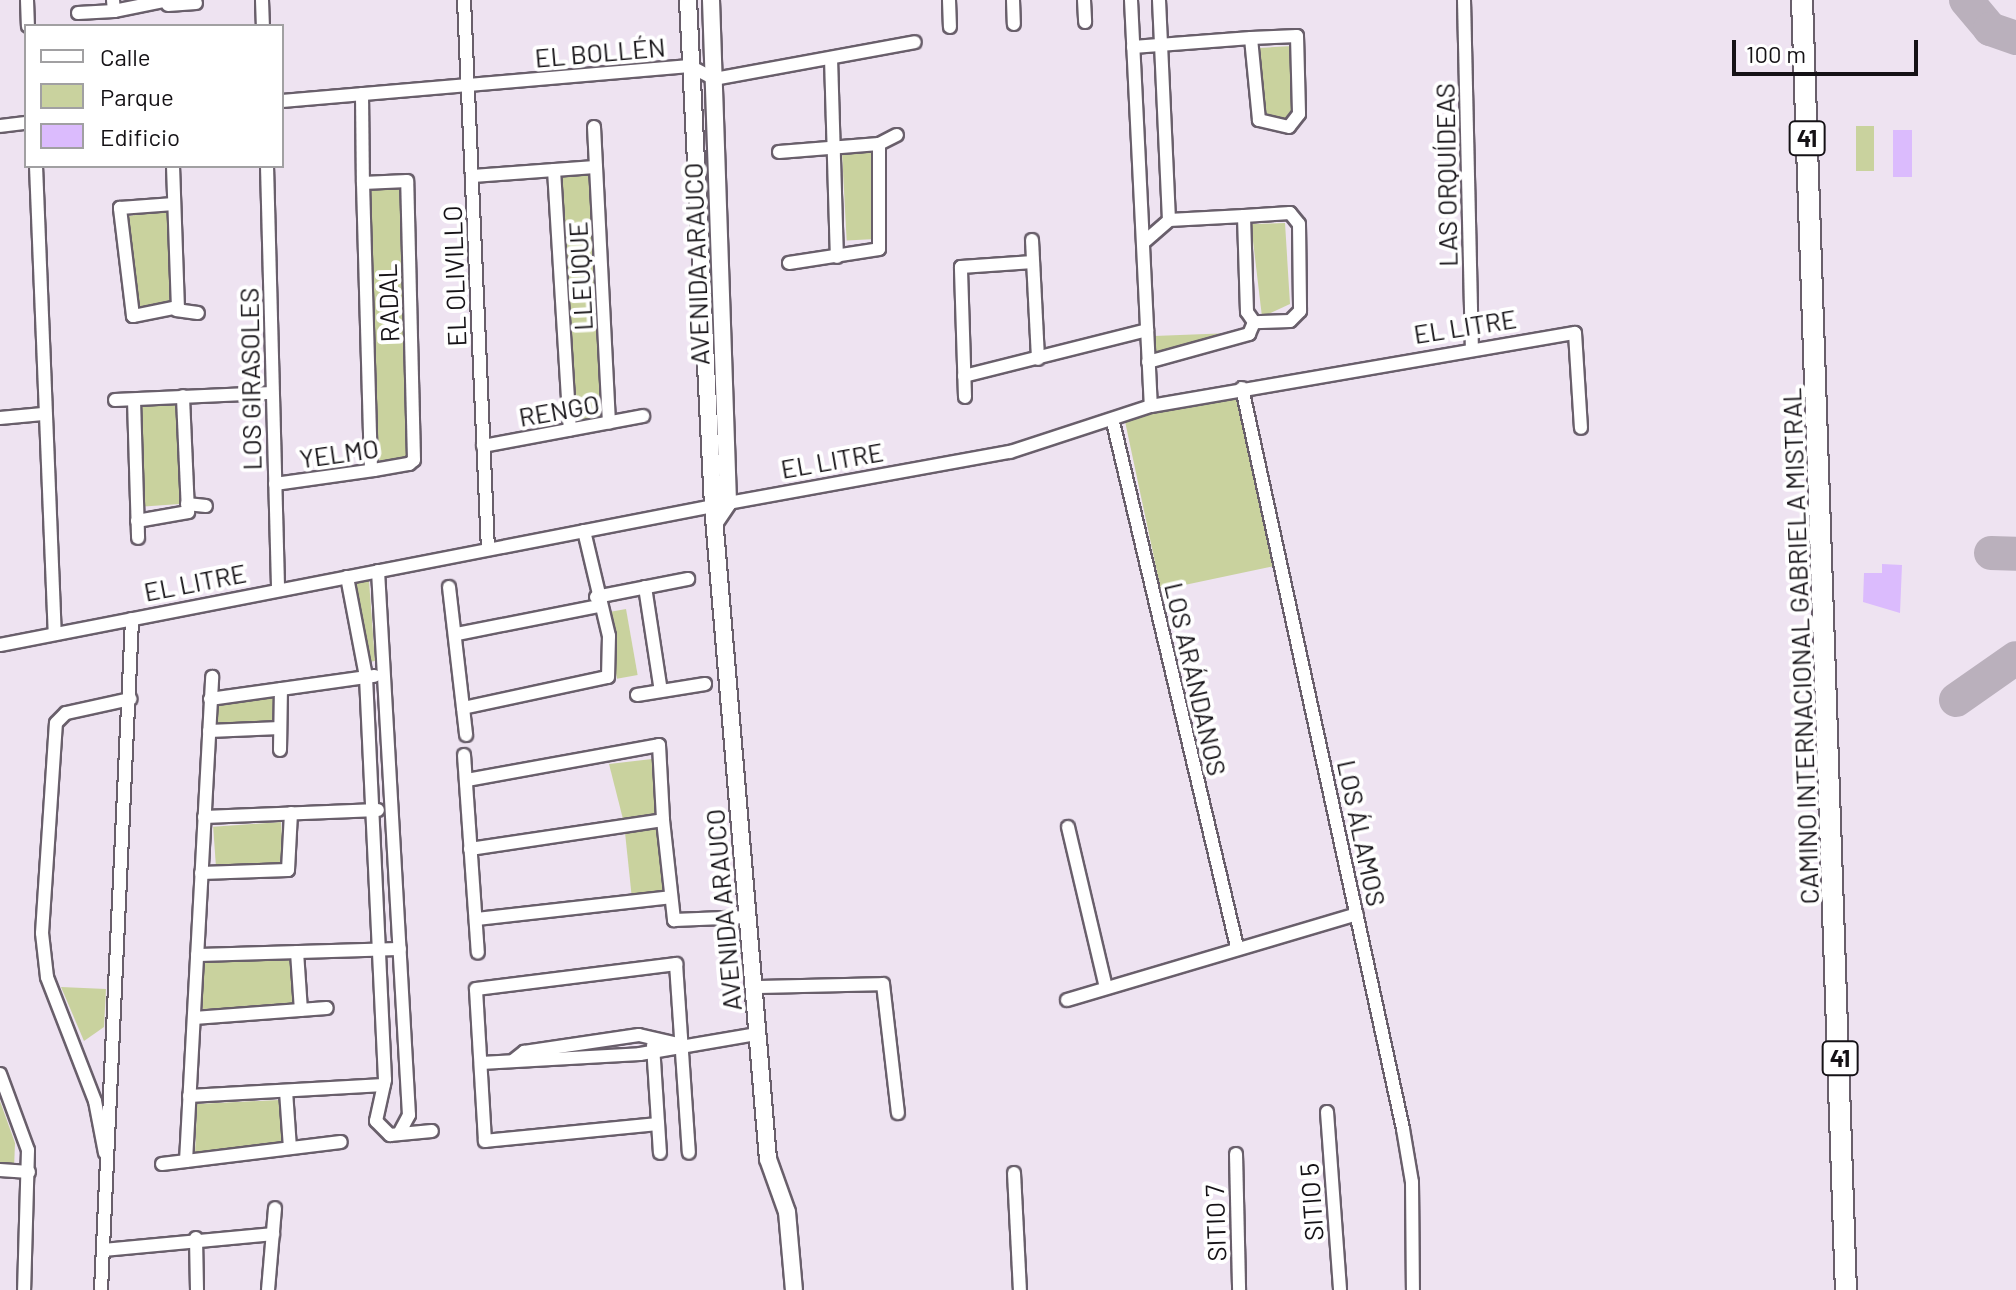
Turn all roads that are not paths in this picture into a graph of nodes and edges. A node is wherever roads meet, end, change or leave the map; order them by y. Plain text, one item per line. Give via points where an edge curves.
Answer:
1 (27, 0) edge
2 (262, 0) edge
3 (464, 0) edge
4 (688, 0) edge
5 (711, 0) edge
6 (949, 0) edge
7 (1013, 0) edge
8 (1084, 0) edge
9 (1131, 0) edge
10 (1159, 0) edge
11 (1464, 0) edge
12 (1802, 0) edge
13 (168, 3) edge
14 (196, 3) dead end
15 (113, 5) edge
16 (78, 13) dead end
17 (1085, 22) dead end
18 (28, 24) edge
19 (263, 24) edge
20 (1014, 24) dead end
21 (950, 27) dead end
22 (1251, 38) junction
23 (915, 42) dead end
24 (1161, 45) junction
25 (1133, 47) junction
26 (831, 58) junction
27 (690, 66) junction
28 (714, 79) junction
29 (468, 85) junction
30 (362, 94) junction
31 (284, 101) edge
32 (24, 123) edge
33 (0, 126) edge
34 (594, 127) dead end
35 (897, 135) dead end
36 (879, 144) junction
37 (833, 147) junction
38 (779, 152) dead end
39 (596, 167) junction
40 (36, 168) edge
41 (173, 168) edge
42 (267, 168) edge
43 (554, 170) junction
44 (472, 176) junction
45 (363, 183) junction
46 (174, 204) junction
47 (1244, 216) junction
48 (1169, 220) junction
49 (1032, 240) dead end
50 (1143, 243) junction
51 (837, 257) junction
52 (1033, 262) junction
53 (789, 263) dead end
54 (175, 312) junction
55 (198, 313) dead end
56 (1254, 322) junction
57 (1147, 330) junction
58 (1472, 348) junction
59 (1038, 359) junction
60 (1148, 362) junction
61 (964, 376) junction
62 (1242, 388) junction
63 (272, 393) junction
64 (183, 396) junction
65 (965, 397) dead end
66 (115, 400) dead end
67 (134, 400) junction
68 (1151, 406) junction
69 (43, 414) junction
70 (643, 416) dead end
71 (0, 418) edge
72 (1113, 422) junction
73 (609, 423) junction
74 (1581, 428) dead end
75 (570, 430) junction
76 (483, 446) junction
77 (409, 464) joint
78 (371, 470) junction
79 (275, 484) junction
80 (206, 506) dead end
81 (188, 508) junction
82 (719, 510) junction
83 (137, 521) junction
84 (584, 531) junction
85 (138, 538) dead end
86 (488, 549) junction
87 (378, 571) junction
88 (347, 577) junction
89 (688, 579) dead end
90 (449, 587) dead end
91 (645, 587) junction
92 (278, 590) junction
93 (598, 602) junction
94 (132, 619) junction
95 (55, 634) junction
96 (457, 634) junction
97 (0, 645) edge
98 (385, 674) junction
99 (212, 677) dead end
100 (366, 677) junction
101 (705, 684) dead end
102 (281, 689) junction
103 (661, 691) junction
104 (637, 695) dead end
105 (130, 699) junction
106 (210, 699) junction
107 (463, 708) junction
108 (280, 728) junction
109 (209, 731) junction
110 (466, 735) dead end
111 (280, 750) dead end
112 (464, 755) dead end
113 (467, 780) junction
114 (393, 809) junction
115 (373, 810) junction
116 (291, 813) junction
117 (204, 817) junction
118 (663, 820) junction
119 (1068, 827) dead end
120 (470, 849) junction
121 (201, 873) junction
122 (671, 897) junction
123 (1357, 914) junction
124 (748, 917) junction
125 (476, 919) junction
126 (1237, 947) junction
127 (380, 949) junction
128 (400, 949) junction
129 (297, 952) junction
130 (478, 953) dead end
131 (197, 955) junction
132 (754, 987) junction
133 (1106, 988) junction
134 (1067, 1000) dead end
135 (327, 1008) dead end
136 (301, 1010) junction
137 (194, 1018) junction
138 (757, 1034) junction
139 (653, 1044) junction
140 (682, 1044) junction
141 (481, 1063) junction
142 (0, 1074) edge
143 (384, 1085) junction
144 (286, 1091) junction
145 (114, 1095) junction
146 (189, 1096) junction
147 (95, 1101) junction
148 (1327, 1112) dead end
149 (898, 1113) dead end
150 (657, 1124) junction
151 (432, 1131) dead end
152 (399, 1134) junction
153 (341, 1142) dead end
154 (290, 1148) junction
155 (660, 1153) dead end
156 (689, 1153) dead end
157 (1236, 1154) dead end
158 (186, 1161) junction
159 (162, 1164) dead end
160 (0, 1170) edge
161 (29, 1172) junction
162 (109, 1172) junction
163 (1014, 1173) dead end
164 (275, 1208) dead end
165 (273, 1234) junction
166 (196, 1238) junction
167 (104, 1250) junction
168 (24, 1290) edge
169 (101, 1290) edge
170 (197, 1290) edge
171 (268, 1290) edge
172 (794, 1290) edge
173 (1020, 1290) edge
174 (1239, 1290) edge
175 (1340, 1290) edge
176 (1413, 1290) edge
177 (1846, 1290) edge

1 - 18 street
2 - 19 street
3 - 29 street, EL OLIVILLO
4 - 27 street, AVENIDA ARAUCO
5 - 28 street, AVENIDA ARAUCO
6 - 21 street
7 - 20 street
8 - 17 street
9 - 25 street
10 - 24 street
11 - 58 street, LAS ORQUÍDEAS
12 - 177 main road, CAMINO INTERNACIONAL GABRIELA MISTRAL / 41
13 - 14 street
13 - 15 street
15 - 16 street
22 - 22 street via 1297,36 1299,114 1289,127 1259,120
22 - 24 street
23 - 26 street
24 - 25 street
24 - 48 street
25 - 50 street
26 - 28 street
26 - 37 street
27 - 28 street, EL BOLLÉN
27 - 29 street, EL BOLLÉN
27 - 82 street, AVENIDA ARAUCO
28 - 82 street, AVENIDA ARAUCO
29 - 30 street, EL BOLLÉN
29 - 44 street, EL OLIVILLO
30 - 31 street, EL BOLLÉN
30 - 45 street, RADAL
32 - 33 street
34 - 39 street, LLEUQUE
35 - 36 street
36 - 37 street
36 - 51 street via 883,243 875,252
37 - 38 street
37 - 51 street
39 - 43 street
39 - 73 street, LLEUQUE
40 - 69 street
41 - 46 street
42 - 63 street, LOS GIRASOLES
43 - 44 street
43 - 75 street, LLEUQUE
44 - 76 street, EL OLIVILLO
45 - 77 street, RADAL via 407,181
45 - 78 street, RADAL
46 - 54 street
46 - 54 street via 120,208 133,316
47 - 48 street
47 - 56 street
47 - 56 street via 1290,213 1299,224 1300,311 1290,321
48 - 50 street
49 - 52 street
50 - 57 street
51 - 53 street
52 - 59 street
52 - 61 street via 961,267
54 - 55 street
56 - 60 street via 1249,334
57 - 59 street
57 - 60 street
58 - 62 street, EL LITRE
58 - 74 street, EL LITRE via 1575,333
59 - 61 street
60 - 68 street
61 - 65 street
62 - 68 street, EL LITRE
62 - 123 street, LOS ÁLAMOS
63 - 64 street
63 - 79 street, LOS GIRASOLES
64 - 67 street
64 - 81 street
66 - 67 street
67 - 83 street
68 - 72 street, EL LITRE
69 - 71 street
69 - 95 street
70 - 73 street, RENGO
72 - 82 street, EL LITRE via 968,461
72 - 126 street, LOS ARÁNDANOS
73 - 75 street, RENGO
75 - 76 street, RENGO
76 - 86 street, EL OLIVILLO
77 - 78 street, YELMO
78 - 79 street, YELMO
79 - 92 street, LOS GIRASOLES
80 - 81 street
81 - 83 street
82 - 84 street, EL LITRE
82 - 124 street, AVENIDA ARAUCO
83 - 85 street
84 - 86 street, EL LITRE
84 - 93 street
86 - 87 street, EL LITRE
87 - 88 street, EL LITRE
87 - 98 street
88 - 92 street, EL LITRE
88 - 100 street
89 - 91 street
90 - 96 street
91 - 93 street
91 - 103 street
92 - 94 street, EL LITRE
93 - 96 street
93 - 107 street via 609,636 608,677
94 - 95 street, EL LITRE
94 - 105 street
95 - 97 street, EL LITRE
96 - 107 street
98 - 100 street
98 - 114 street
99 - 106 street
100 - 102 street
100 - 115 street
101 - 103 street
102 - 106 street
102 - 108 street
103 - 104 street
105 - 145 street
105 - 147 street via 66,713 56,723 42,952
106 - 109 street
107 - 110 street
108 - 109 street
108 - 111 street
109 - 117 street
112 - 113 street
113 - 118 street via 659,745
113 - 120 street
114 - 115 street
114 - 128 street
115 - 116 street
115 - 127 street
116 - 117 street
116 - 121 street via 288,870
117 - 121 street
118 - 120 street
118 - 122 street
119 - 133 street
120 - 125 street
121 - 131 street
122 - 124 street via 674,920
122 - 125 street
123 - 126 street
123 - 176 street, LOS ÁLAMOS via 1412,1182
124 - 132 street, AVENIDA ARAUCO
125 - 130 street
126 - 133 street
127 - 128 street
127 - 129 street
127 - 143 street
128 - 152 street via 409,1115
129 - 131 street
129 - 136 street
131 - 137 street
132 - 138 street, AVENIDA ARAUCO
132 - 149 street via 883,984
133 - 134 street
135 - 136 street
136 - 137 street
137 - 146 street
138 - 140 street
138 - 172 street, AVENIDA ARAUCO via 768,1159 787,1212
139 - 140 street
139 - 141 street
139 - 150 street
140 - 141 street via 676,964 476,989
140 - 156 street
141 - 150 street via 485,1141
142 - 161 street
143 - 144 street
143 - 152 street via 376,1121 380,1131
144 - 146 street
144 - 154 street
145 - 147 street
145 - 162 street
146 - 158 street
147 - 162 street
148 - 175 street, SITIO 5
150 - 155 street
151 - 152 street
153 - 154 street
154 - 158 street
157 - 174 street, SITIO 7
158 - 159 street
160 - 161 street
161 - 168 street
162 - 167 street
163 - 173 street
164 - 165 street
165 - 166 street
165 - 171 street
166 - 167 street
166 - 170 street
167 - 169 street

